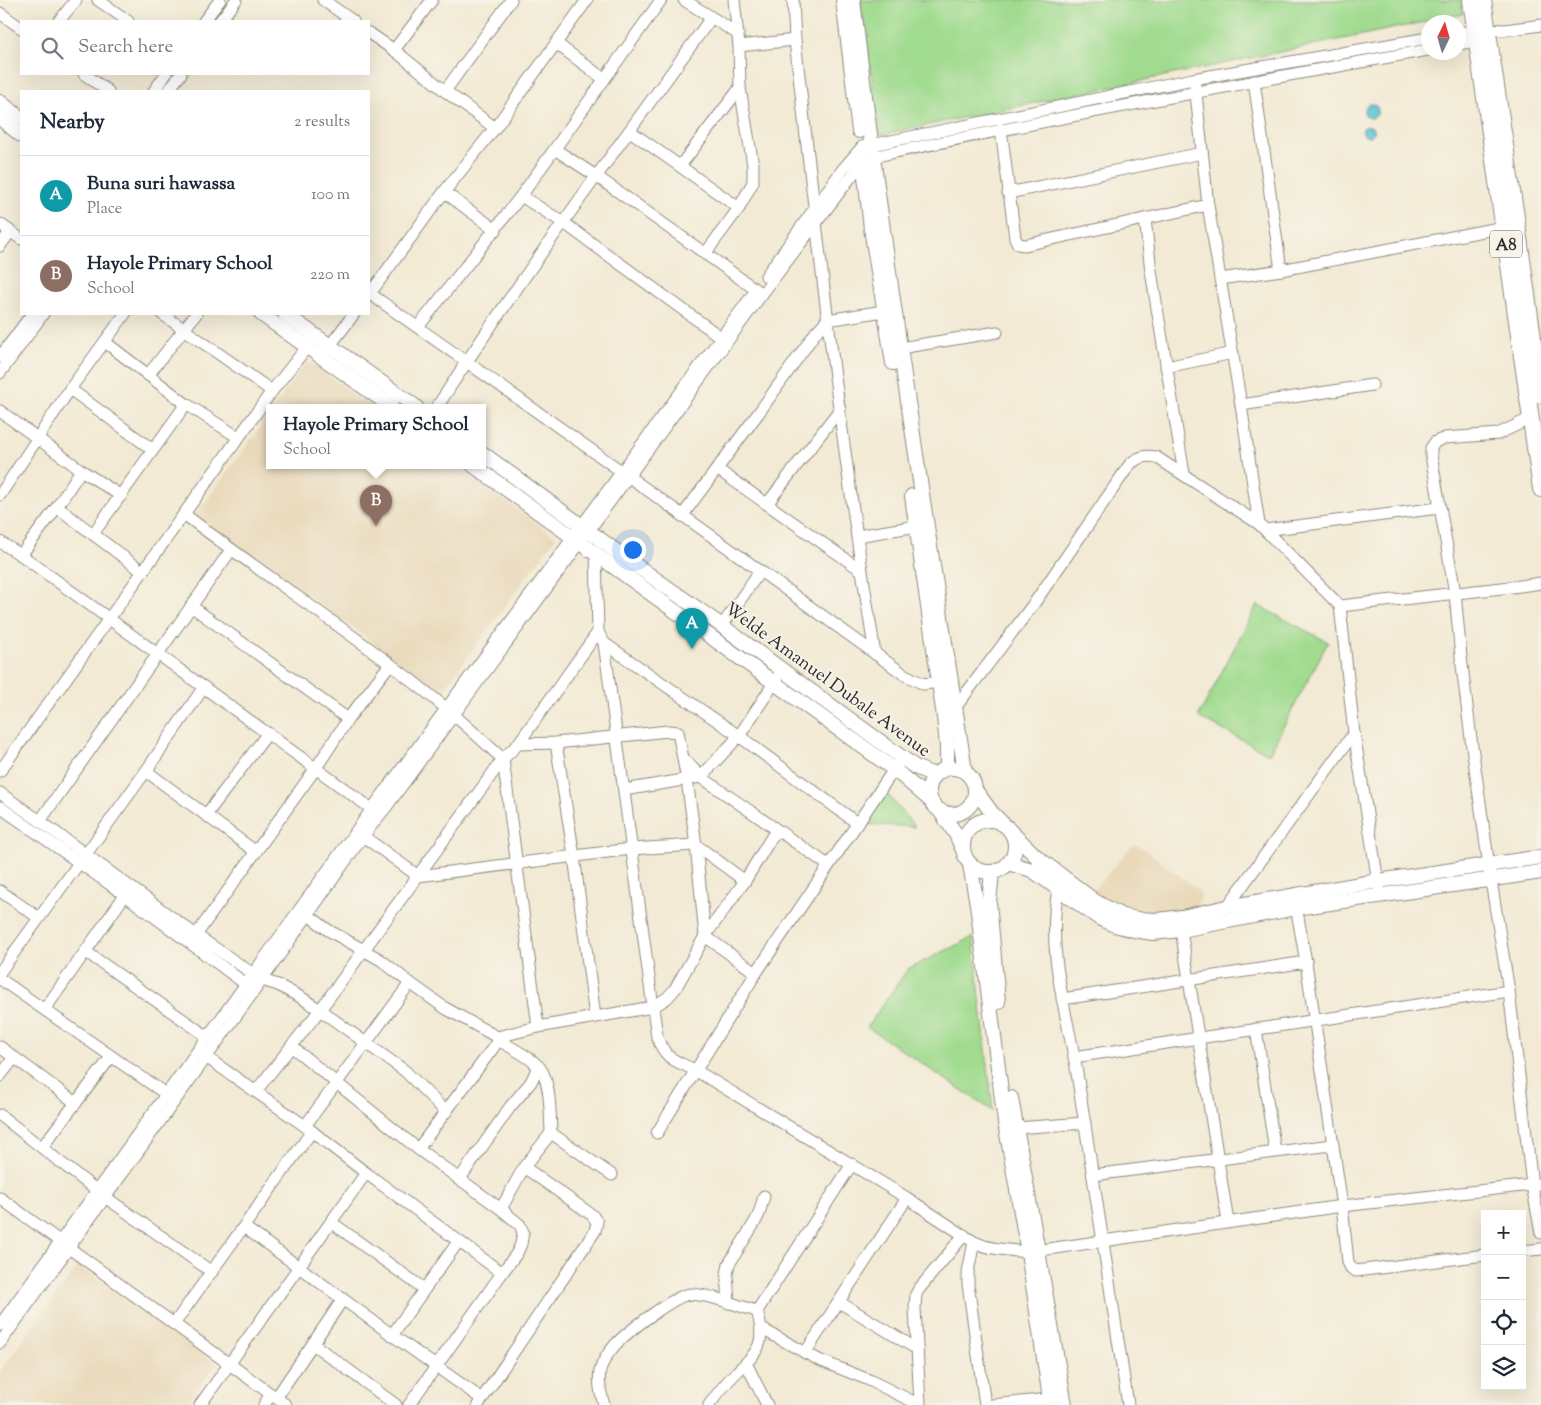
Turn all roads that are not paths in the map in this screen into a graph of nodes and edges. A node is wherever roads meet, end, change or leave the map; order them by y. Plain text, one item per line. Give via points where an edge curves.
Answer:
1 (76, 0) edge
2 (98, 0) edge
3 (323, 0) edge
4 (511, 0) edge
5 (661, 0) edge
6 (684, 0) edge
7 (734, 0) edge
8 (793, 0) edge
9 (842, 0) edge
10 (853, 0) edge
11 (1471, 0) edge
12 (1483, 0) edge
13 (428, 1) edge
14 (585, 1) edge
15 (227, 2) edge
16 (0, 13) edge
17 (711, 18) junction
18 (60, 20) edge
19 (127, 20) edge
20 (205, 20) edge
21 (220, 20) edge
22 (352, 20) edge
23 (1541, 25) edge
24 (20, 27) edge
25 (370, 33) edge
26 (738, 34) junction
27 (1466, 34) edge
28 (1482, 35) junction
29 (1421, 39) edge
30 (795, 40) junction
31 (1466, 41) edge
32 (557, 44) junction
33 (740, 46) junction
34 (394, 50) junction
35 (1421, 51) edge
36 (85, 75) edge
37 (165, 75) edge
38 (180, 75) edge
39 (1193, 79) junction
40 (604, 80) junction
41 (1254, 81) junction
42 (740, 88) junction
43 (107, 90) edge
44 (155, 90) edge
45 (169, 90) edge
46 (1196, 91) junction
47 (445, 92) junction
48 (0, 102) edge
49 (20, 117) edge
50 (0, 118) edge
51 (495, 128) junction
52 (1001, 129) junction
53 (630, 130) junction
54 (20, 134) edge
55 (556, 150) junction
56 (867, 152) junction
57 (1202, 153) junction
58 (680, 166) junction
59 (596, 176) junction
60 (444, 192) junction
61 (1008, 193) junction
62 (521, 196) junction
63 (1208, 205) junction
64 (739, 208) junction
65 (814, 210) junction
66 (1145, 219) junction
67 (564, 223) junction
68 (816, 223) junction
69 (0, 224) edge
70 (1510, 226) junction
71 (496, 230) junction
72 (10, 232) junction
73 (20, 238) edge
74 (0, 246) edge
75 (705, 254) junction
76 (1281, 270) junction
77 (1220, 279) junction
78 (759, 292) junction
79 (370, 293) edge
80 (370, 295) edge
81 (884, 311) junction
82 (31, 315) edge
83 (42, 315) edge
84 (124, 315) edge
85 (163, 315) edge
86 (195, 315) edge
87 (262, 315) edge
88 (287, 315) edge
89 (353, 315) edge
90 (828, 320) junction
91 (418, 327) junction
92 (184, 330) junction
93 (997, 332) dead end
94 (723, 340) junction
95 (105, 342) junction
96 (312, 342) junction
97 (900, 348) junction
98 (325, 352) junction
99 (1233, 353) junction
100 (0, 357) edge
101 (466, 362) junction
102 (1166, 368) junction
103 (0, 373) edge
104 (148, 376) junction
105 (1372, 385) dead end
106 (70, 389) junction
107 (272, 391) junction
108 (1541, 395) edge
109 (186, 404) junction
110 (388, 404) edge
111 (411, 404) edge
112 (439, 404) edge
113 (1242, 405) junction
114 (840, 409) junction
115 (0, 411) edge
116 (1531, 418) junction
117 (238, 437) junction
118 (37, 438) junction
119 (153, 450) junction
120 (486, 456) edge
121 (479, 469) edge
122 (717, 469) junction
123 (81, 470) junction
124 (625, 474) junction
125 (1184, 474) junction
126 (1541, 489) edge
127 (0, 494) edge
128 (121, 496) junction
129 (766, 504) junction
130 (57, 507) junction
131 (1439, 508) junction
132 (184, 514) junction
133 (682, 516) junction
134 (917, 526) junction
135 (1262, 527) junction
136 (581, 533) junction
137 (93, 534) junction
138 (857, 536) junction
139 (0, 542) edge
140 (231, 550) junction
141 (596, 552) junction
142 (21, 555) junction
143 (861, 570) junction
144 (142, 571) junction
145 (760, 571) junction
146 (1541, 583) edge
147 (1455, 593) junction
148 (669, 598) junction
149 (191, 606) junction
150 (1340, 606) junction
151 (109, 618) junction
152 (722, 626) junction
153 (598, 632) junction
154 (604, 643) junction
155 (158, 653) junction
156 (875, 654) junction
157 (390, 664) junction
158 (782, 671) junction
159 (774, 682) junction
160 (939, 682) junction
161 (204, 687) junction
162 (956, 708) junction
163 (450, 711) junction
164 (348, 719) junction
165 (1354, 732) junction
166 (268, 733) junction
167 (616, 736) junction
168 (739, 736) junction
169 (556, 743) junction
170 (518, 744) junction
171 (902, 757) junction
172 (503, 759) junction
173 (684, 759) junction
174 (316, 768) junction
175 (947, 768) junction
176 (894, 770) junction
177 (0, 771) edge
178 (146, 771) junction
179 (965, 771) junction
180 (934, 775) junction
181 (701, 777) junction
182 (687, 780) junction
183 (624, 790) junction
184 (976, 791) junction
185 (0, 793) edge
186 (930, 800) junction
187 (0, 808) edge
188 (940, 811) junction
189 (376, 812) junction
190 (206, 815) junction
191 (40, 821) junction
192 (858, 823) junction
193 (1007, 828) junction
194 (776, 830) junction
195 (363, 836) junction
196 (696, 845) junction
197 (631, 848) junction
198 (962, 848) junction
199 (256, 852) junction
200 (574, 856) junction
201 (1541, 857) edge
202 (82, 858) junction
203 (1008, 863) junction
204 (518, 864) junction
205 (828, 865) junction
206 (970, 865) junction
207 (1489, 865) junction
208 (992, 872) junction
209 (1541, 872) edge
210 (418, 876) junction
211 (745, 881) junction
212 (1378, 881) junction
213 (1491, 881) junction
214 (1058, 890) junction
215 (0, 891) edge
216 (125, 895) junction
217 (1380, 896) junction
218 (1295, 902) junction
219 (1227, 907) junction
220 (307, 914) junction
221 (39, 918) junction
222 (1173, 927) junction
223 (196, 935) junction
224 (705, 936) junction
225 (364, 949) junction
226 (86, 952) junction
227 (1306, 962) junction
228 (0, 972) edge
229 (756, 973) junction
230 (258, 977) junction
231 (0, 979) edge
232 (1188, 980) junction
233 (410, 984) junction
234 (250, 987) junction
235 (1509, 991) junction
236 (1062, 999) junction
237 (653, 1007) junction
238 (45, 1009) junction
239 (320, 1010) junction
240 (595, 1017) junction
241 (1315, 1020) junction
242 (538, 1027) junction
243 (1256, 1029) junction
244 (208, 1037) junction
245 (1199, 1037) junction
246 (497, 1039) junction
247 (367, 1044) junction
248 (291, 1046) junction
249 (0, 1047) edge
250 (111, 1057) junction
251 (206, 1057) junction
252 (1074, 1057) junction
253 (14, 1058) junction
254 (538, 1067) junction
255 (695, 1070) junction
256 (0, 1076) edge
257 (336, 1083) junction
258 (256, 1091) junction
259 (171, 1097) junction
260 (76, 1103) junction
261 (446, 1112) junction
262 (0, 1115) edge
263 (1085, 1124) junction
264 (1011, 1125) junction
265 (309, 1128) junction
266 (552, 1133) junction
267 (657, 1133) dead end
268 (1332, 1145) junction
269 (42, 1147) junction
270 (418, 1149) junction
271 (1275, 1152) junction
272 (1217, 1160) junction
273 (852, 1164) junction
274 (524, 1167) junction
275 (366, 1173) junction
276 (612, 1175) dead end
277 (1093, 1175) junction
278 (459, 1180) junction
279 (1536, 1185) edge
280 (102, 1194) junction
281 (764, 1196) dead end
282 (907, 1198) junction
283 (2, 1202) edge
284 (1342, 1206) junction
285 (501, 1209) junction
286 (331, 1222) junction
287 (1228, 1222) junction
288 (244, 1227) junction
289 (1541, 1234) edge
290 (964, 1235) junction
291 (458, 1242) junction
292 (974, 1242) junction
293 (1102, 1242) junction
294 (64, 1245) junction
295 (1541, 1248) edge
296 (1526, 1250) edge
297 (1034, 1251) junction
298 (1481, 1255) edge
299 (299, 1267) junction
300 (212, 1272) junction
301 (502, 1273) junction
302 (424, 1289) junction
303 (343, 1299) junction
304 (839, 1302) junction
305 (729, 1303) junction
306 (757, 1311) junction
307 (174, 1324) junction
308 (0, 1325) edge
309 (762, 1328) junction
310 (392, 1336) junction
311 (0, 1343) edge
312 (313, 1344) junction
313 (917, 1349) junction
314 (806, 1353) junction
315 (746, 1363) junction
316 (229, 1364) junction
317 (436, 1368) junction
318 (278, 1399) edge
319 (480, 1402) edge
320 (1050, 1402) edge
321 (200, 1405) edge
322 (264, 1405) edge
323 (396, 1405) edge
324 (408, 1405) edge
325 (604, 1405) edge
326 (709, 1405) edge
327 (767, 1405) edge
328 (920, 1405) edge
329 (986, 1405) edge
330 (992, 1405) edge
331 (1065, 1405) edge
332 (1128, 1405) edge

1 - 18 street
2 - 19 street
3 - 22 street
4 - 47 street
5 - 40 street
6 - 17 street
7 - 26 street
8 - 30 street
9 - 56 main road
10 - 56 main road
11 - 28 highway, A8
12 - 28 highway, A8
13 - 34 street
14 - 32 street
15 - 20 street
15 - 21 street
16 - 24 street
17 - 26 street
17 - 53 street
23 - 28 street
25 - 34 street
26 - 33 street
27 - 28 street
28 - 31 street
28 - 70 highway, A8
29 - 39 street
30 - 33 street
30 - 65 street
32 - 40 street
32 - 51 street
33 - 42 street
34 - 47 street
35 - 41 street
36 - 43 street
37 - 44 street
38 - 45 street
39 - 46 street
39 - 56 street
40 - 55 street
41 - 46 street
41 - 76 street
42 - 58 street
42 - 64 street via 754,177
46 - 52 street
46 - 57 street
47 - 51 street
48 - 49 main road
50 - 54 main road
51 - 60 street
52 - 56 street
52 - 61 street
53 - 58 street
53 - 59 street
55 - 59 street
55 - 62 street
56 - 65 street via 843,168
56 - 68 street
56 - 81 main road via 871,228
56 - 97 main road
57 - 61 street
57 - 63 street
58 - 64 street
59 - 67 street
59 - 75 street
60 - 71 street
60 - 79 street
61 - 66 street via 1014,238 1018,244
62 - 67 street
62 - 71 street
63 - 66 street
63 - 77 street
64 - 75 street
65 - 68 street
65 - 78 street
66 - 102 street
67 - 94 street
67 - 101 street
68 - 78 street
68 - 90 street
69 - 72 street
70 - 76 street
70 - 108 highway, A8
70 - 116 highway, A8
71 - 91 street
72 - 73 street
72 - 74 street
75 - 78 street
76 - 77 street
77 - 99 street
78 - 94 street
80 - 91 street
81 - 90 street
81 - 134 main road
82 - 100 street
83 - 103 street
84 - 95 street
85 - 92 street
86 - 92 street
87 - 96 main road
88 - 96 main road
89 - 98 street
90 - 114 street
90 - 122 street via 808,342
91 - 101 street
92 - 104 street
92 - 107 street
93 - 97 street
94 - 124 street
95 - 104 street
95 - 106 street
96 - 98 main road
96 - 107 street
97 - 162 main road
98 - 110 main road
98 - 111 main road
99 - 102 street
99 - 113 street
101 - 112 street
101 - 124 street
102 - 125 street
104 - 109 street
105 - 113 street
106 - 118 street
106 - 119 street
107 - 117 street
109 - 117 street
109 - 119 street
113 - 135 street
114 - 129 street
114 - 138 street
115 - 118 street
116 - 126 highway, A8
116 - 131 street via 1498,434 1445,438 1435,442 1431,455
117 - 132 street
118 - 123 street
118 - 127 street
119 - 128 street
120 - 136 main road, Welde Amanuel Dubale Avenue
121 - 136 main road
122 - 129 street
122 - 133 street
123 - 128 street
123 - 130 street
124 - 133 street
124 - 136 street
125 - 135 street
125 - 162 street via 1156,457 1138,458 1130,464
128 - 137 street
129 - 143 street
130 - 137 street
130 - 142 street
131 - 135 street
131 - 147 street
132 - 140 street
132 - 144 street
133 - 145 street
134 - 138 street
134 - 160 main road
135 - 150 street
136 - 141 main road
136 - 148 main road, Welde Amanuel Dubale Avenue
136 - 163 street
137 - 144 street
138 - 143 street
139 - 142 street
140 - 149 street
140 - 157 street
141 - 148 main road
141 - 153 street
142 - 151 street
143 - 156 street
144 - 151 street
145 - 152 street
145 - 156 street
146 - 147 street
147 - 150 street
147 - 207 street via 1460,657
148 - 152 main road, Welde Amanuel Dubale Avenue
148 - 159 main road
149 - 155 street
149 - 164 street
150 - 165 street
151 - 155 street
151 - 177 street
152 - 158 main road, Welde Amanuel Dubale Avenue
153 - 154 street
153 - 170 street
154 - 167 street
154 - 168 street
155 - 161 street
155 - 191 street
156 - 160 street via 916,681 924,684
157 - 163 street
157 - 164 street
158 - 159 street
158 - 171 main road, Welde Amanuel Dubale Avenue
159 - 168 street
159 - 176 main road
160 - 175 main road
161 - 166 street
161 - 178 street
162 - 179 main road
163 - 172 street
163 - 189 street
164 - 174 street
165 - 212 street
165 - 219 street
166 - 174 street
166 - 190 street
167 - 169 street
167 - 173 street via 668,730 678,732
167 - 183 street
168 - 181 street
168 - 192 street
169 - 170 street
169 - 200 street
170 - 172 street
171 - 176 street
171 - 180 main road, Welde Amanuel Dubale Avenue
172 - 204 street
172 - 210 street
173 - 181 street
173 - 182 street
174 - 189 street
174 - 199 street
175 - 179 main road
175 - 180 main road
176 - 186 main road
176 - 192 street
178 - 190 street
178 - 202 street
179 - 184 main road via 974,782
180 - 186 main road via 928,791
181 - 182 street
181 - 194 street
182 - 183 street
182 - 196 street
183 - 197 street
184 - 188 main road via 974,800 960,813
184 - 193 main road
185 - 191 street
186 - 188 main road
187 - 202 street
188 - 198 main road
189 - 195 street
189 - 230 street
190 - 199 street
191 - 202 street
192 - 205 street
193 - 198 main road via 984,820 968,830
193 - 203 main road via 1015,850
193 - 222 main road via 1037,857 1096,902 1122,916
194 - 205 street
194 - 211 street
195 - 210 street
195 - 220 street
196 - 197 street
196 - 211 street
196 - 224 street
197 - 200 street
197 - 237 street
198 - 206 main road
199 - 223 street
200 - 204 street
200 - 240 street
201 - 207 main road
202 - 216 street
202 - 221 street
202 - 223 street
203 - 208 main road
203 - 214 main road via 1026,867
204 - 210 street
204 - 242 street
205 - 229 street
206 - 208 main road
206 - 264 main road
207 - 212 main road
207 - 213 street
208 - 264 main road via 989,902
209 - 213 main road
210 - 225 street
211 - 224 street
212 - 217 street
212 - 218 main road
213 - 217 main road
213 - 235 street
214 - 222 main road via 1115,925 1153,933
214 - 236 street via 1054,933
215 - 221 street
216 - 226 street
216 - 234 street
217 - 218 main road
218 - 219 main road
218 - 222 main road
218 - 227 street
219 - 222 main road via 1182,917
220 - 225 street via 328,930
220 - 230 street
221 - 228 street
222 - 232 street
223 - 230 street
224 - 229 street
224 - 237 street via 675,989
225 - 233 street
225 - 239 street
226 - 238 street
226 - 244 street
227 - 232 street
227 - 241 street
229 - 255 street
230 - 234 street
230 - 239 street via 286,989
231 - 238 street
232 - 236 street
232 - 245 street
233 - 246 street
233 - 247 street
234 - 244 street
234 - 251 street
235 - 241 street
235 - 279 street
236 - 252 street
237 - 240 street
237 - 255 street via 657,1038 662,1049 668,1057
238 - 250 street
239 - 247 street
239 - 248 street
240 - 242 street
241 - 243 street
241 - 268 street
242 - 246 street
243 - 245 street
243 - 271 street
244 - 259 street
245 - 252 street
245 - 272 street
246 - 254 street
246 - 261 street
247 - 257 street
247 - 261 street via 405,1071
248 - 257 street
248 - 258 street
249 - 253 street
250 - 259 street
250 - 260 street
251 - 258 street
251 - 259 street
252 - 263 street
253 - 256 street
253 - 260 street
254 - 266 street via 547,1088
254 - 278 street via 531,1082
255 - 267 street
255 - 273 street
257 - 265 street
257 - 270 street
258 - 265 street
259 - 280 street
260 - 269 street
261 - 270 street
262 - 269 street
263 - 264 street
263 - 277 street
264 - 297 main road
265 - 275 street
265 - 288 street
266 - 274 street
266 - 276 street
268 - 271 street
268 - 284 street
269 - 280 street
270 - 278 street
271 - 272 street
272 - 277 street
272 - 287 street
273 - 282 street
273 - 306 street
274 - 285 street
274 - 319 street via 592,1215 597,1226
275 - 286 street
275 - 291 street
277 - 293 street
278 - 285 street
279 - 284 street
279 - 289 street
280 - 294 street
280 - 300 street
281 - 305 street via 759,1214 729,1264
282 - 290 street
282 - 304 street
283 - 294 street
284 - 287 street
284 - 298 street via 1348,1262 1356,1270
285 - 301 street via 520,1225 523,1232 517,1253
286 - 299 street
286 - 302 street
287 - 293 street
288 - 299 street
288 - 300 street
290 - 292 street
290 - 313 street via 916,1294
291 - 301 street
291 - 302 street
292 - 297 street via 998,1250
292 - 329 street via 968,1284
293 - 297 street
293 - 332 street
294 - 307 street
294 - 308 street
294 - 311 street
295 - 296 street
297 - 320 main road
297 - 331 main road
299 - 303 street
299 - 316 street
300 - 307 street
301 - 317 street
302 - 310 street
303 - 310 street
303 - 312 street
304 - 313 street
304 - 314 street
305 - 306 street
305 - 325 street via 690,1294 640,1324 615,1345 603,1362 600,1390
306 - 309 street
307 - 316 street
309 - 314 street
309 - 315 street via 753,1356
310 - 317 street
312 - 318 street
312 - 323 street
313 - 328 street
314 - 328 street
315 - 326 street
315 - 327 street
316 - 318 street
316 - 321 street
317 - 319 street
317 - 324 street
318 - 322 street
320 - 330 street

